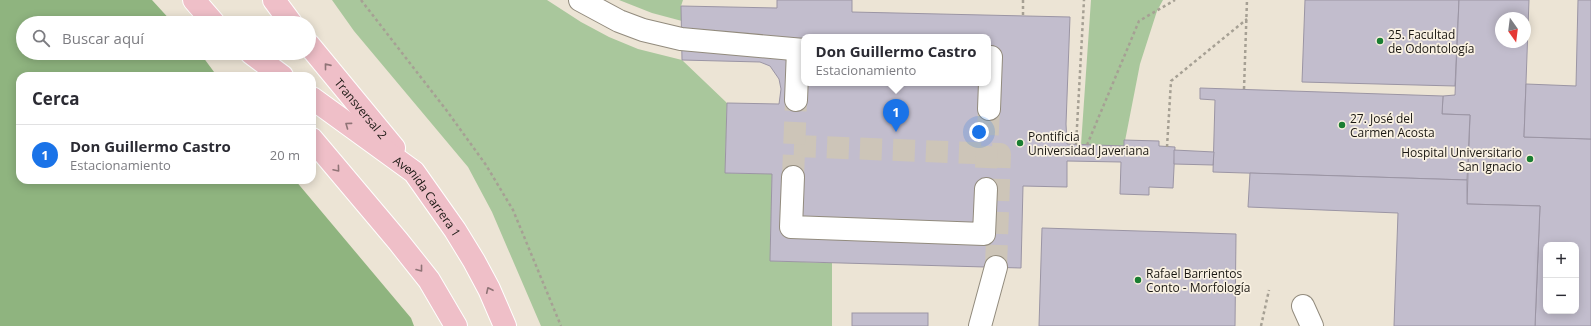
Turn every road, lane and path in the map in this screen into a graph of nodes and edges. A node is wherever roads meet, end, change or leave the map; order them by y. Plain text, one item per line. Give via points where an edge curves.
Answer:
1 (194, 0) edge
2 (274, 0) edge
3 (361, 0) edge
4 (580, 0) edge
5 (1023, 0) edge
6 (1084, 0) edge
7 (1175, 0) edge
8 (1247, 0) edge
9 (1023, 15) dead end
10 (208, 16) edge
11 (287, 16) edge
12 (1247, 19) junction
13 (801, 50) edge
14 (316, 53) edge
15 (245, 60) edge
16 (260, 60) edge
17 (255, 72) edge
18 (277, 72) edge
19 (990, 86) edge
20 (1244, 89) dead end
21 (796, 100) tunnel mouth
22 (316, 101) edge
23 (989, 109) tunnel mouth
24 (316, 144) edge
25 (1076, 145) dead end
26 (1087, 145) dead end
27 (1167, 147) dead end
28 (414, 172) junction
29 (793, 177) tunnel mouth
30 (986, 189) tunnel mouth
31 (996, 267) tunnel mouth
32 (1269, 290) dead end
33 (1303, 306) dead end
34 (456, 326) edge
35 (505, 326) edge
36 (561, 326) edge
37 (980, 326) edge
38 (1262, 326) edge
39 (1312, 326) edge

1 - 10 main road
2 - 11 main road
3 - 36 path via 486,165 513,210
4 - 13 lane via 643,30 681,39
5 - 9 path
6 - 25 path
7 - 26 path via 1139,21
8 - 12 path
12 - 20 path
12 - 27 path via 1171,81
13 - 21 lane
28 -> 14 main road, Transversal 2
15 - 17 main road
16 - 18 main road
19 - 23 lane
28 -> 22 main road, Avenida Carrera 1
24 -> 34 main road via 425,275
35 -> 28 main road, Avenida Carrera 1 via 474,261
29 - 30 lane via 791,227 984,234
31 - 37 lane
32 - 38 path
33 - 39 lane

